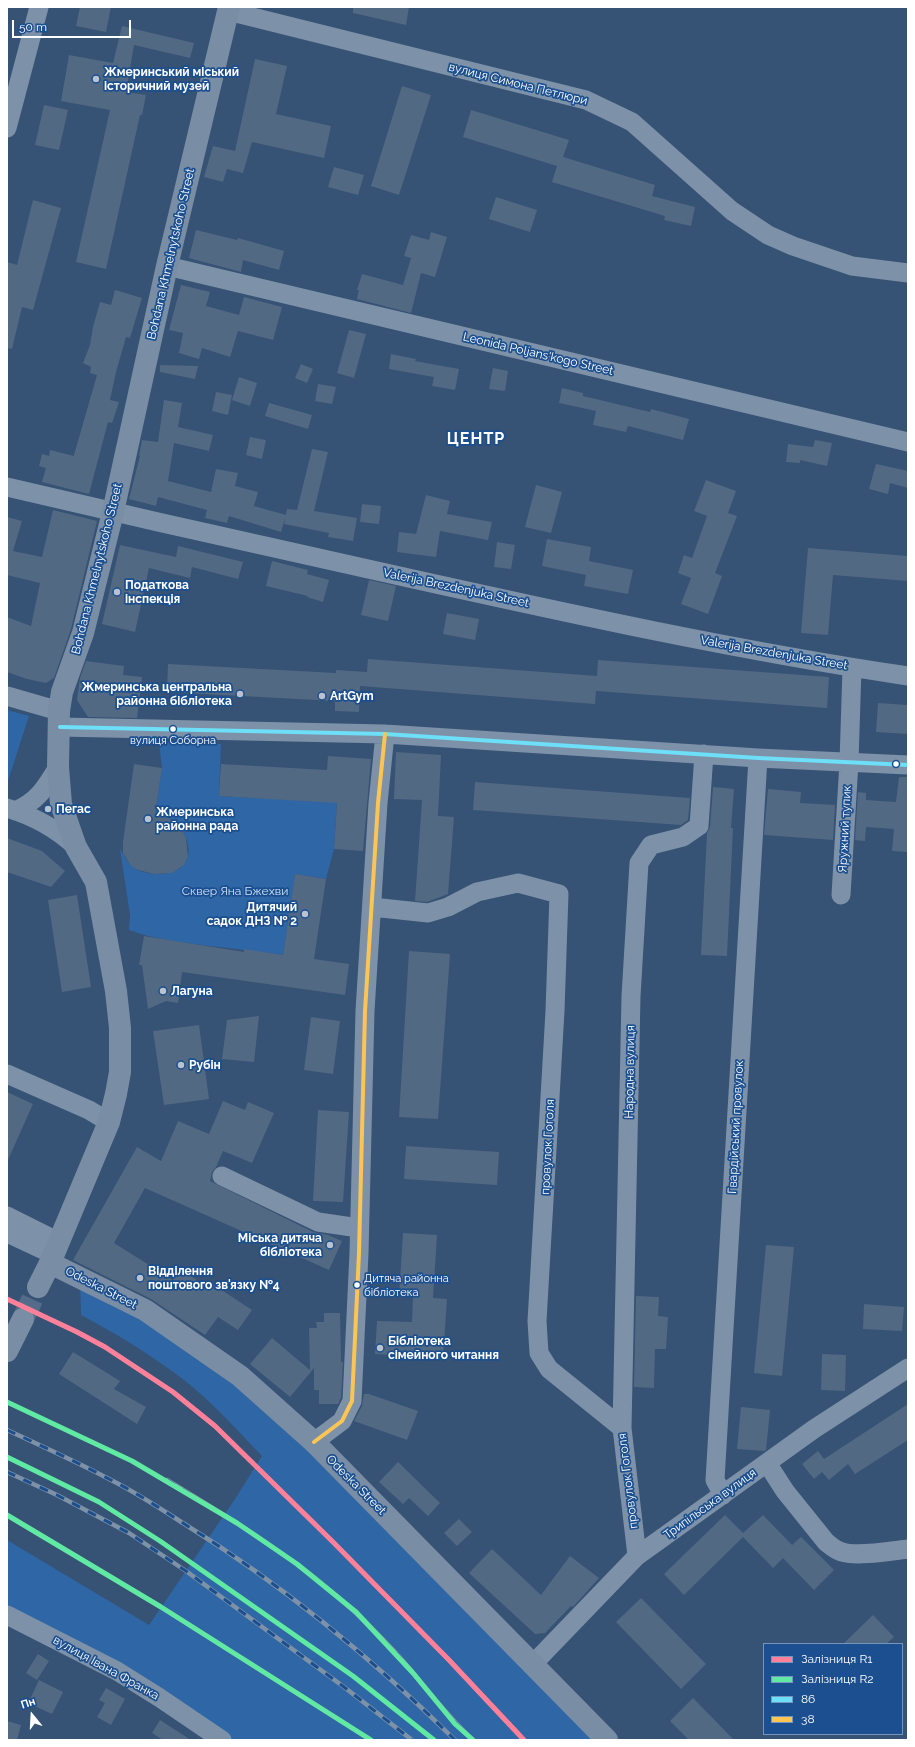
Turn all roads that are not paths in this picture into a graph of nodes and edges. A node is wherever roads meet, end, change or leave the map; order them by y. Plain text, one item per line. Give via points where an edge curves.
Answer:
1 (39, 7) edge
2 (228, 9) edge
3 (7, 128) edge
4 (167, 266) junction
5 (908, 273) edge
6 (908, 442) edge
7 (7, 487) edge
8 (113, 512) junction
9 (852, 668) junction
10 (908, 676) edge
11 (7, 696) edge
12 (60, 719) junction
13 (385, 734) junction
14 (704, 754) junction
15 (758, 758) junction
16 (849, 762) junction
17 (908, 765) edge
18 (58, 767) junction
19 (11, 809) edge
20 (76, 847) junction
21 (841, 895) dead end
22 (372, 906) junction
23 (7, 1074) edge
24 (109, 1122) junction
25 (222, 1176) dead end
26 (7, 1216) edge
27 (359, 1228) junction
28 (7, 1233) edge
29 (54, 1253) junction
30 (38, 1287) tunnel mouth
31 (23, 1319) tunnel mouth
32 (7, 1351) edge
33 (908, 1368) edge
34 (622, 1428) junction
35 (314, 1442) junction
36 (767, 1463) junction
37 (722, 1495) junction
38 (908, 1549) edge
39 (637, 1556) junction
40 (7, 1615) edge
41 (533, 1664) junction
42 (222, 1740) edge
43 (607, 1740) edge

1 - 3 street
2 - 4 street, Bohdana Khmelnytskoho Street
2 - 5 street, вулиця Симона Петлюри via 586,100 632,122 732,211 768,235 852,266
4 - 6 street, Leonida Poljans'kogo Street
4 - 8 street, Bohdana Khmelnytskoho Street
7 - 8 street, Valerija Brezdenjuka Street
8 - 9 street, Valerija Brezdenjuka Street via 477,594
8 - 12 street, Bohdana Khmelnytskoho Street via 83,633 62,692
9 - 10 street, Valerija Brezdenjuka Street
9 - 16 street, Яружний тупик
11 - 12 street
12 - 13 street
12 - 18 street, Bohdana Khmelnytskoho Street
13 - 14 street
13 - 22 street
14 - 15 street
14 - 34 street, Народна вулиця via 699,826 683,837 651,845 639,863 631,996
15 - 16 street
15 - 37 street, Гвардійський провулок via 715,1480
16 - 17 street
16 - 21 street, Яружний тупик
18 - 19 street via 45,789 29,805
18 - 20 street, Bohdana Khmelnytskoho Street via 61,804
19 - 20 street via 44,823
20 - 24 street, Bohdana Khmelnytskoho Street via 96,882 116,991 120,1028 120,1072
22 - 27 street via 365,1012
22 - 34 street, провулок Гоголя via 428,912 448,907 477,892 518,883 559,894 537,1321 539,1353 549,1370
23 - 24 street via 89,1110
24 - 29 street, Bohdana Khmelnytskoho Street
25 - 27 street via 318,1222
26 - 29 street
27 - 35 street via 352,1401 342,1421
28 - 29 street
29 - 30 street, Bohdana Khmelnytskoho Street
29 - 35 street, Odeska Street via 186,1337 240,1376
31 - 32 street
33 - 36 street, Трипільська вулиця
34 - 39 street, провулок Гоголя
35 - 41 street, Odeska Street
36 - 37 street, Трипільська вулиця
36 - 38 street via 784,1491 833,1548 853,1554
37 - 39 street, Трипільська вулиця
39 - 41 street, Трипільська вулиця
40 - 42 street, вулиця Івана Франка via 117,1671
41 - 43 street, Odeska Street

